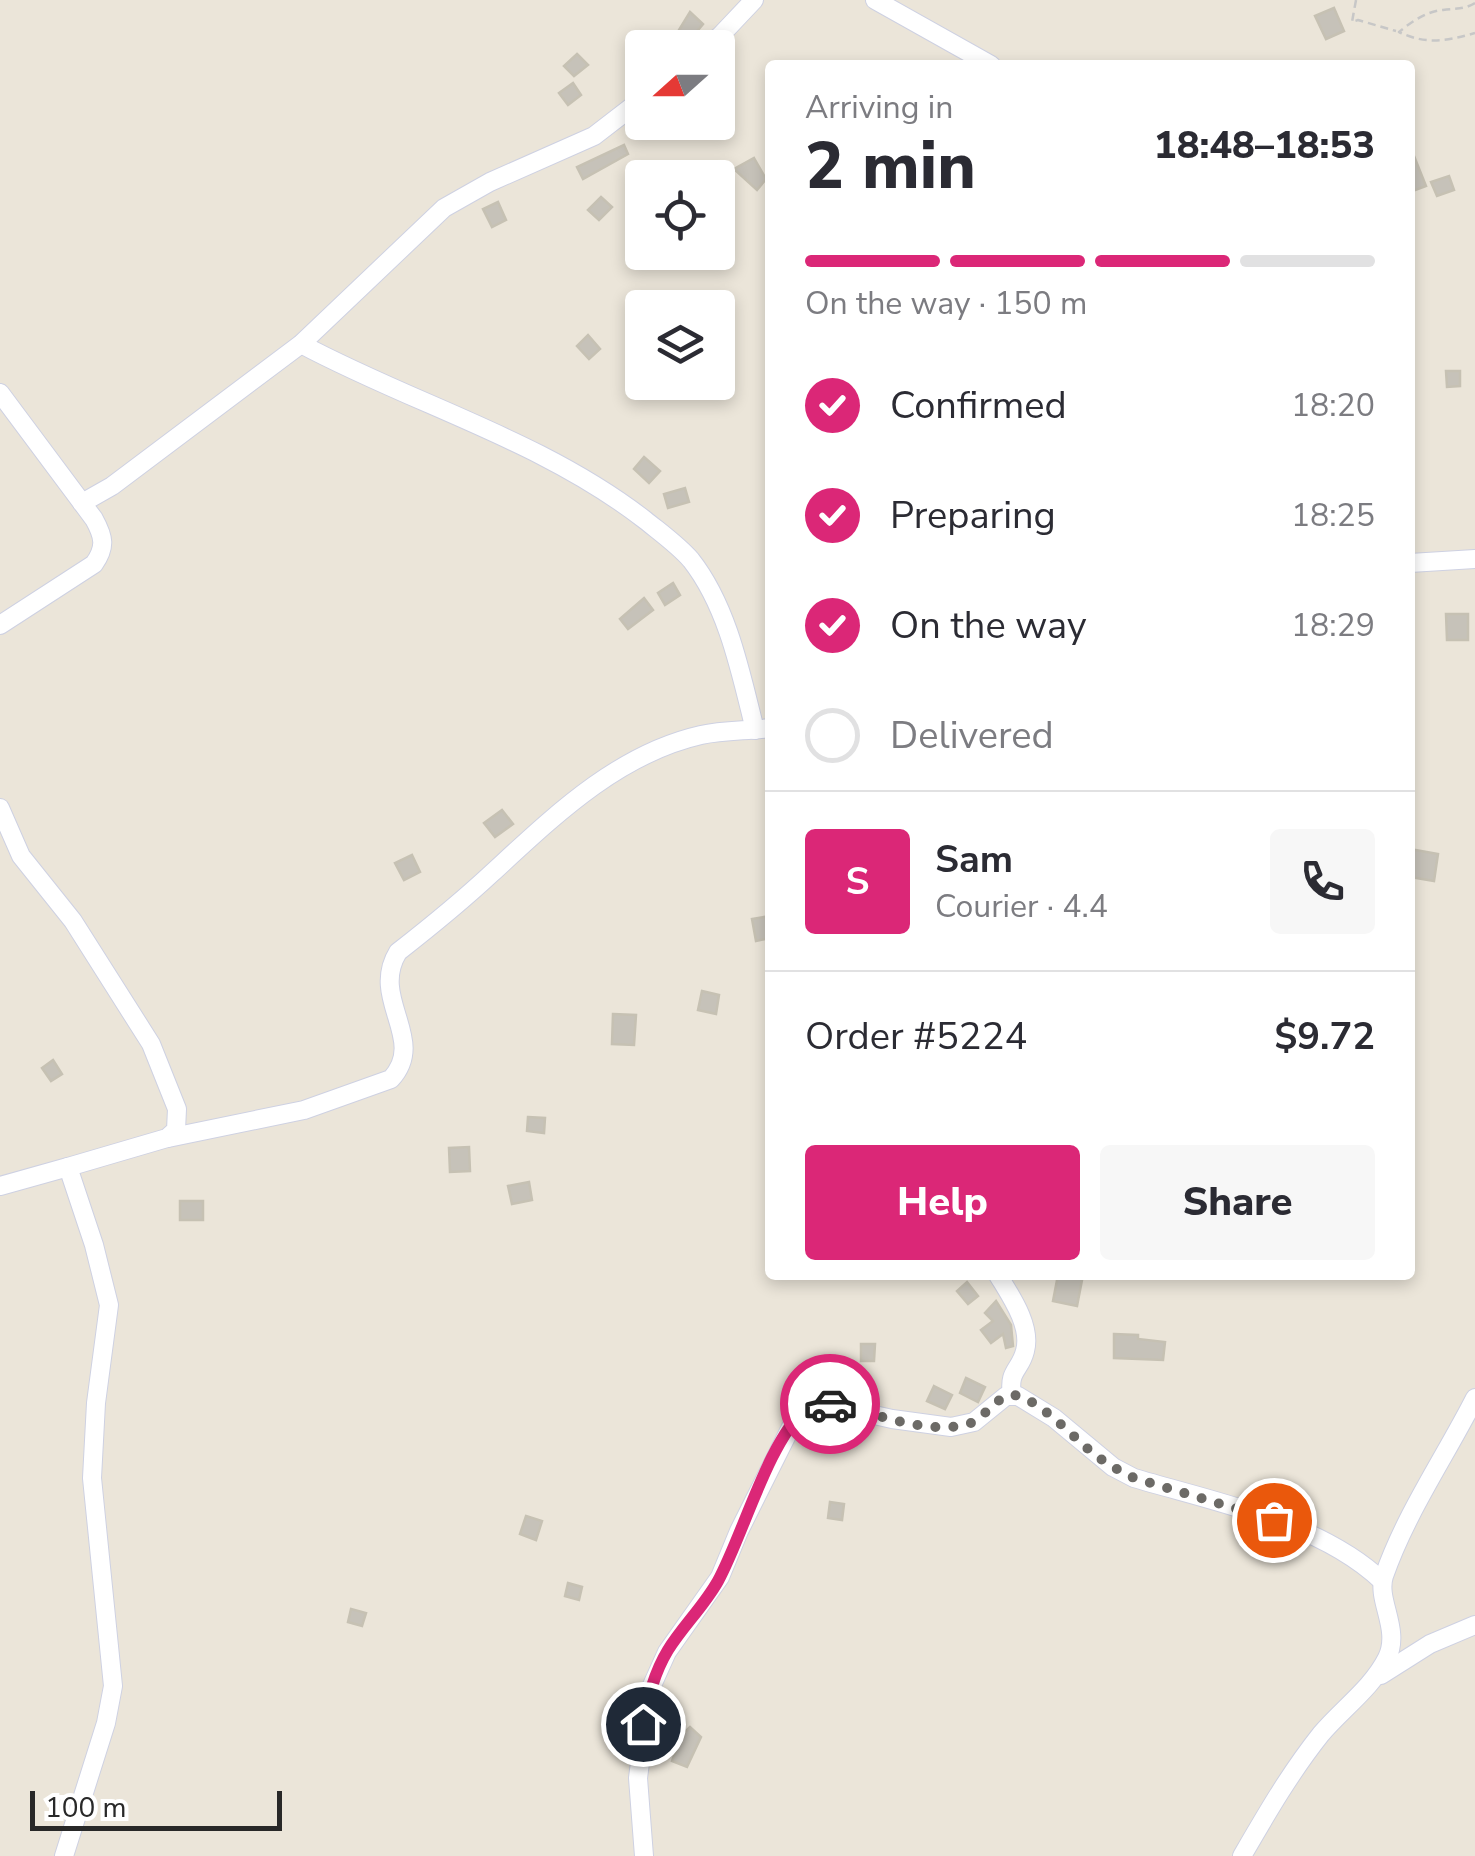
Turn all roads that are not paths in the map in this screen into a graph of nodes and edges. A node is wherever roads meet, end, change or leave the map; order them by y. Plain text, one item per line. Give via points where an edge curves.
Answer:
1 (754, 0) edge
2 (875, 0) edge
3 (726, 30) edge
4 (983, 60) edge
5 (625, 112) edge
6 (301, 344) junction
7 (0, 393) edge
8 (82, 502) junction
9 (1475, 560) edge
10 (1415, 563) edge
11 (0, 625) edge
12 (762, 729) edge
13 (0, 808) edge
14 (167, 1138) junction
15 (68, 1167) junction
16 (0, 1186) edge
17 (1001, 1280) edge
18 (1012, 1395) junction
19 (1475, 1398) edge
20 (1382, 1581) junction
21 (1475, 1625) edge
22 (1368, 1684) junction
23 (64, 1856) edge
24 (644, 1856) edge
25 (1242, 1856) edge

1 - 3 street
2 - 4 street
5 - 6 street via 594,136 444,208
6 - 8 street
6 - 12 street via 568,468 667,538 690,558 713,595
7 - 8 street
8 - 11 street via 104,550 94,564
9 - 10 street
12 - 14 street via 701,735 596,784 398,952 387,980 403,1054 391,1080 304,1110
13 - 14 street via 21,856 73,921 161,1065 177,1109 176,1130
14 - 15 street
15 - 16 street
15 - 23 street via 109,1305 92,1478 113,1686
17 - 18 street via 1026,1336 1010,1379
18 - 20 street via 1054,1418 1113,1468 1317,1536
18 - 24 street via 974,1422 951,1427 826,1404 800,1412 720,1577 667,1652 649,1692 638,1778
19 - 20 street
20 - 22 street via 1390,1647
21 - 22 street via 1430,1644
22 - 25 street via 1286,1779

